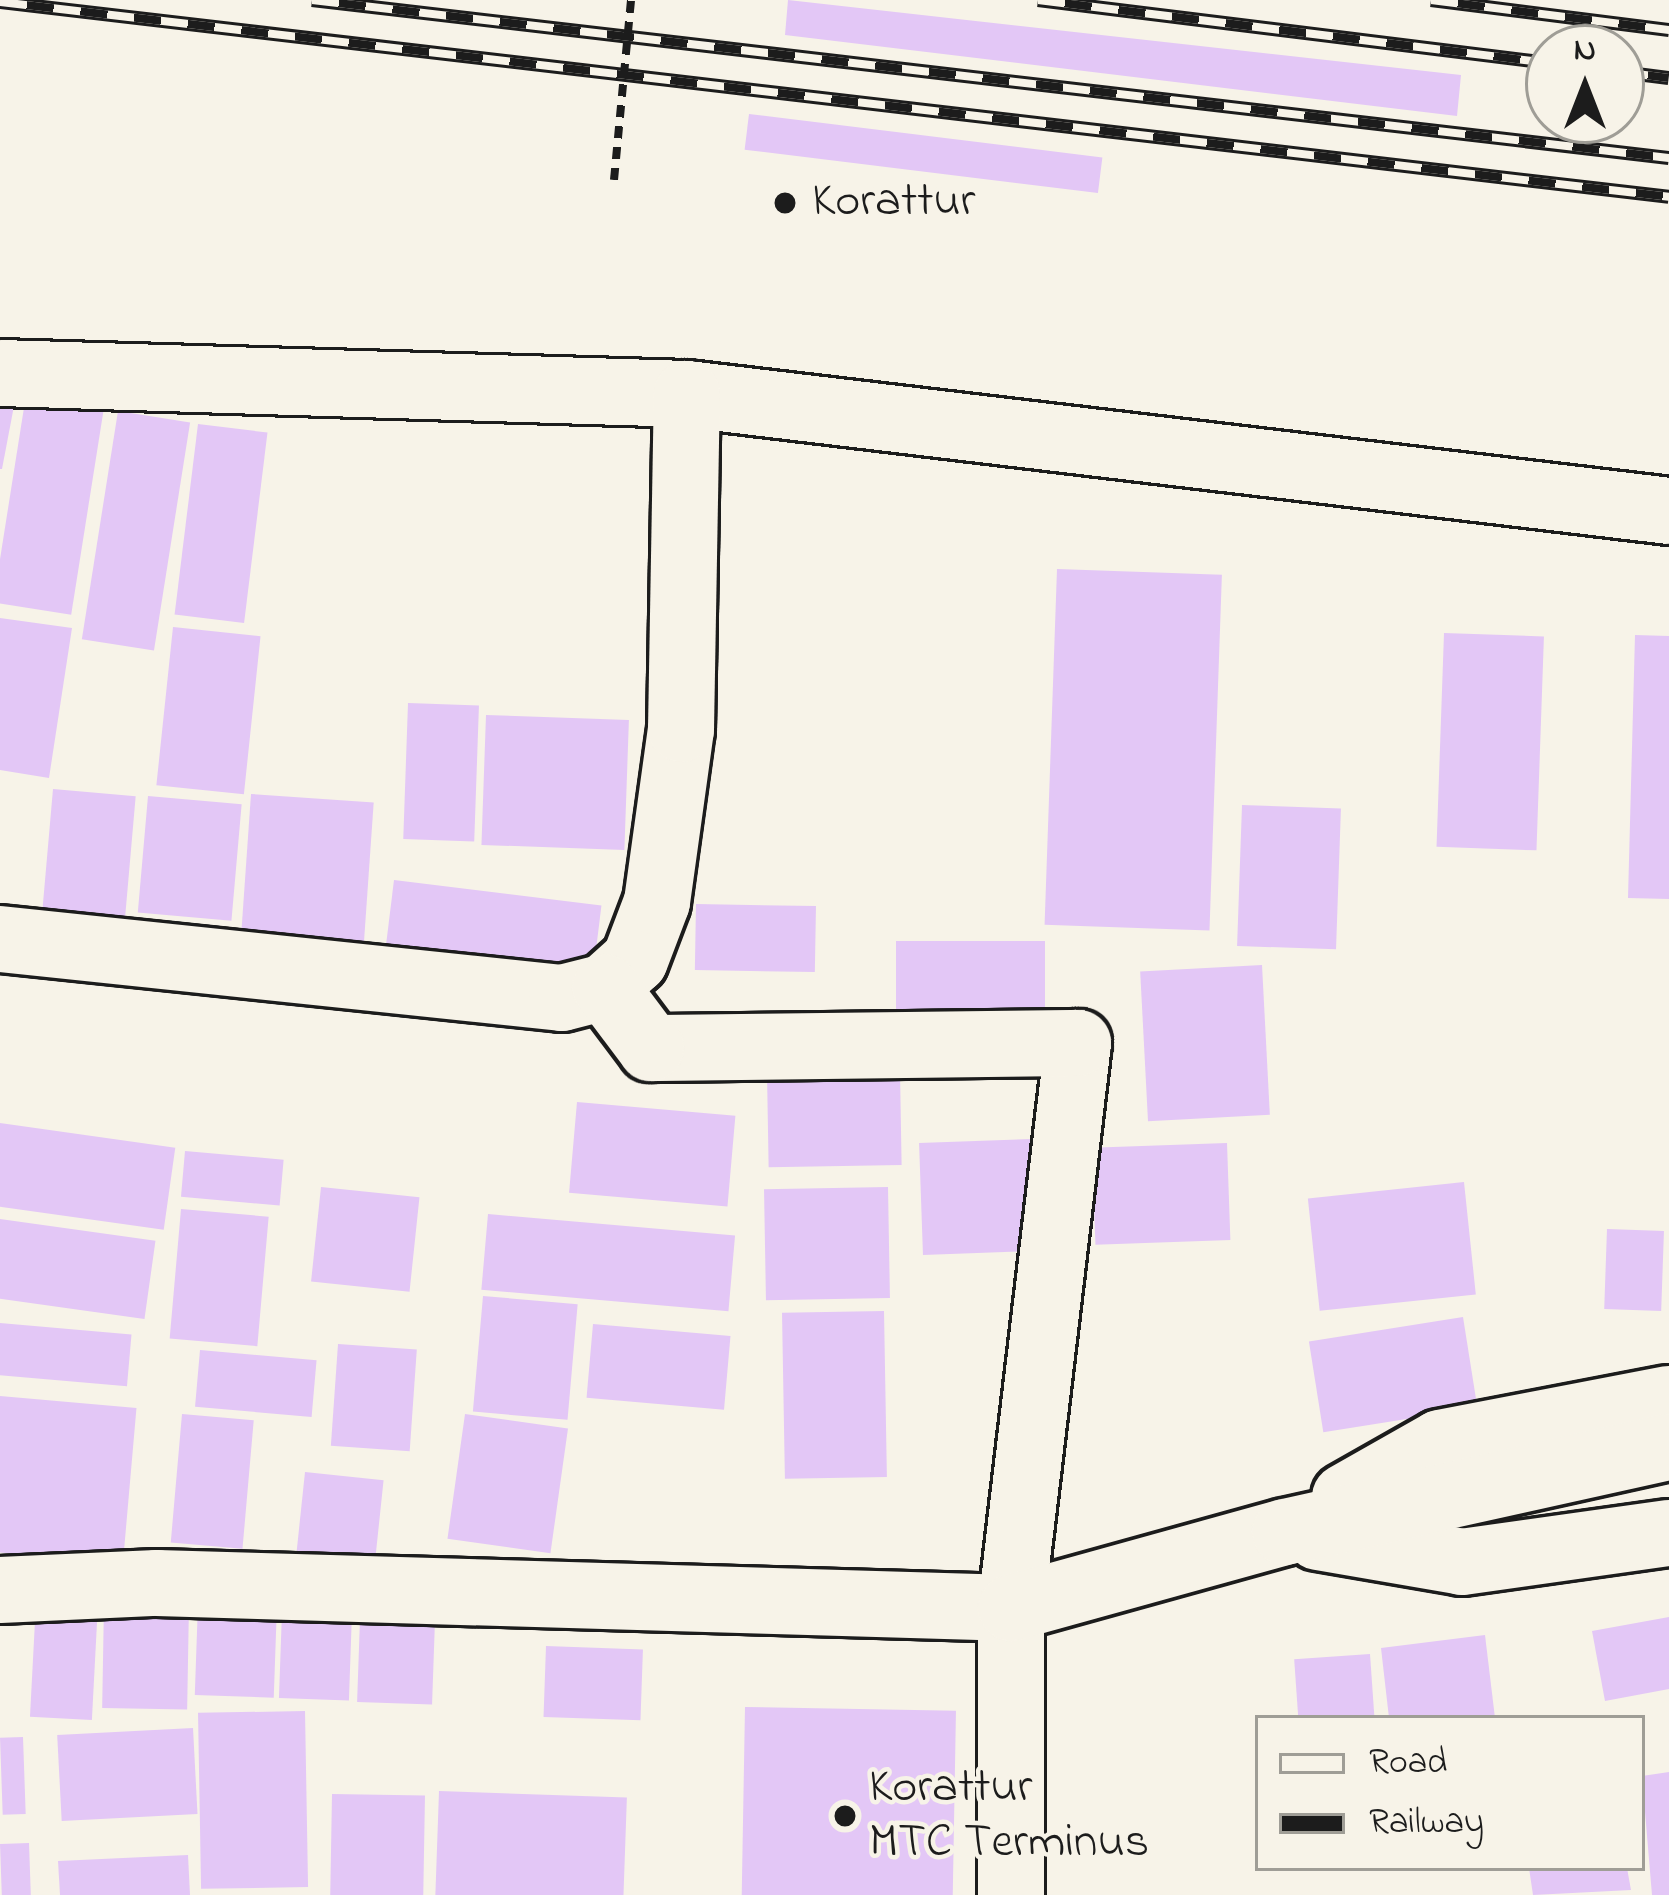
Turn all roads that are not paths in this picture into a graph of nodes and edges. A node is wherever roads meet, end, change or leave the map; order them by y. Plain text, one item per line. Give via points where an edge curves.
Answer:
1 (0, 373) edge
2 (687, 394) junction
3 (1669, 511) edge
4 (0, 939) edge
5 (605, 987) junction
6 (1669, 1399) edge
7 (1669, 1447) edge
8 (1285, 1532) junction
9 (1669, 1533) edge
10 (0, 1590) edge
11 (1011, 1608) junction
12 (1011, 1895) edge

1 - 2 street
2 - 3 street
2 - 5 street via 672,794 657,902 634,960
4 - 5 street via 562,998
5 - 11 street via 651,1048 1078,1043
6 - 8 street via 1439,1444
7 - 8 street
8 - 9 street via 1462,1562
8 - 11 street
10 - 11 street via 157,1583
11 - 12 street

